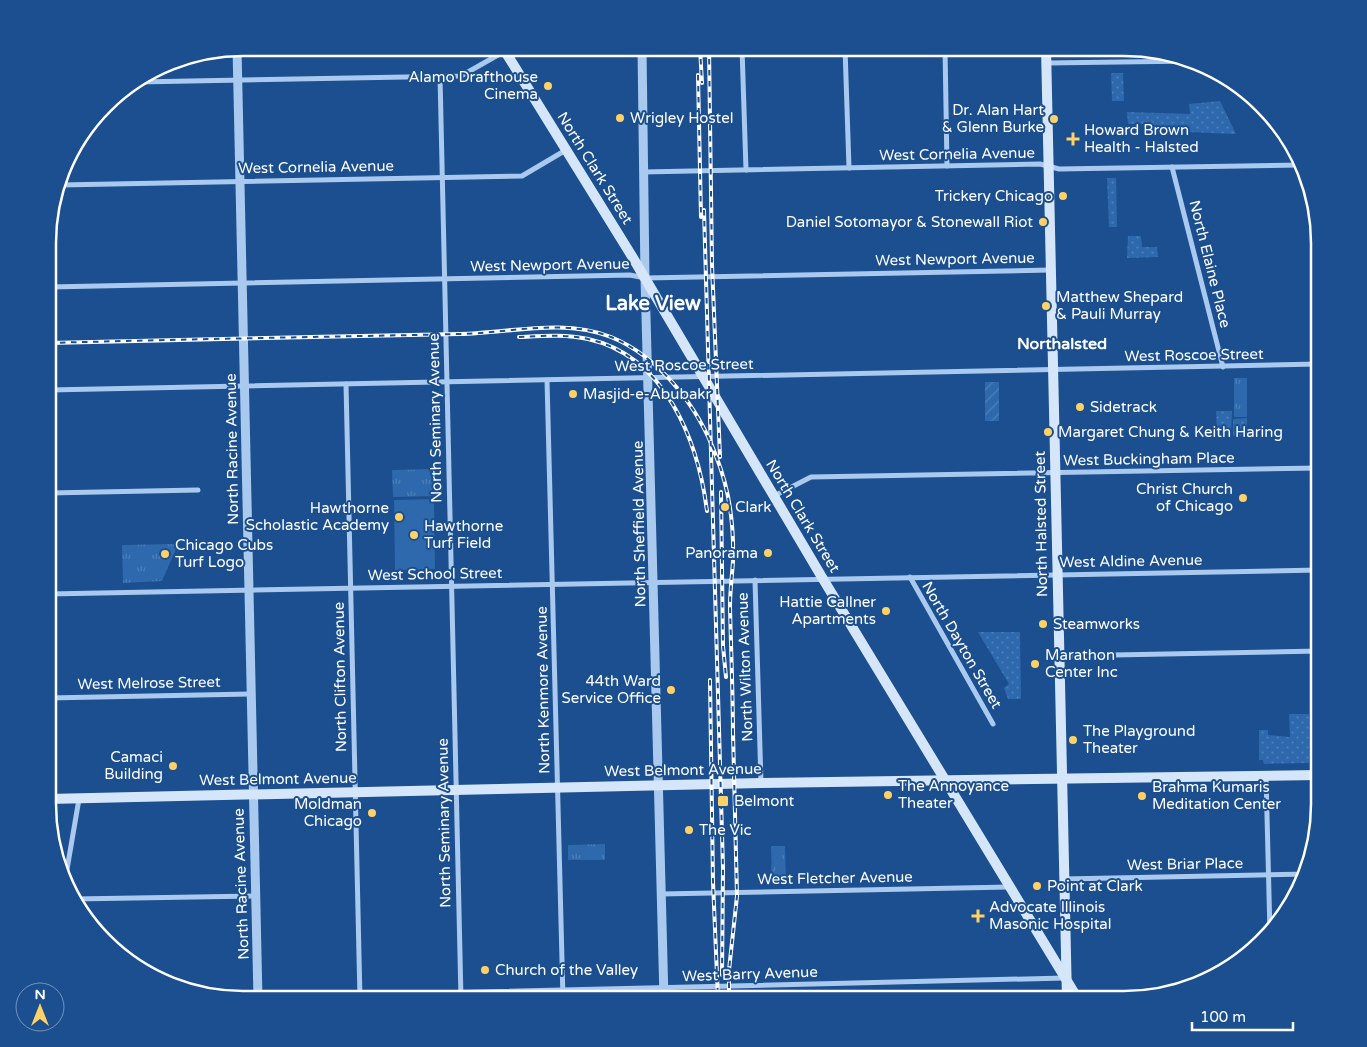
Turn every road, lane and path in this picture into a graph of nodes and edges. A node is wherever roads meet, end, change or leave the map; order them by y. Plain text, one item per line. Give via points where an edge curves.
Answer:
1 (237, 56) edge
2 (493, 56) edge
3 (508, 56) edge
4 (642, 56) edge
5 (742, 56) edge
6 (845, 56) edge
7 (945, 56) edge
8 (1046, 56) edge
9 (1166, 61) edge
10 (1046, 63) junction
11 (440, 76) junction
12 (238, 80) junction
13 (149, 82) edge
14 (566, 150) junction
15 (1294, 165) edge
16 (947, 166) junction
17 (1049, 167) junction
18 (849, 168) junction
19 (1172, 168) junction
20 (746, 170) junction
21 (643, 172) junction
22 (442, 177) junction
23 (240, 181) junction
24 (66, 185) edge
25 (1051, 270) junction
26 (645, 278) junction
27 (444, 279) junction
28 (242, 283) junction
29 (56, 287) edge
30 (1311, 364) edge
31 (1223, 367) junction
32 (1053, 370) junction
33 (702, 377) junction
34 (649, 378) junction
35 (547, 380) junction
36 (446, 382) junction
37 (346, 384) junction
38 (244, 386) junction
39 (56, 390) edge
40 (1311, 468) edge
41 (1055, 473) junction
42 (198, 490) dead end
43 (56, 493) edge
44 (774, 496) junction
45 (1311, 570) edge
46 (1057, 575) junction
47 (910, 577) junction
48 (822, 579) junction
49 (755, 580) junction
50 (654, 582) junction
51 (552, 584) junction
52 (451, 586) junction
53 (351, 588) junction
54 (248, 590) junction
55 (56, 594) edge
56 (1311, 651) edge
57 (1059, 656) junction
58 (250, 694) junction
59 (56, 698) edge
60 (993, 724) dead end
61 (1311, 775) edge
62 (1266, 776) junction
63 (1062, 779) junction
64 (945, 780) junction
65 (761, 783) junction
66 (659, 785) junction
67 (558, 788) junction
68 (456, 790) junction
69 (355, 792) junction
70 (252, 794) junction
71 (79, 798) junction
72 (56, 799) edge
73 (67, 868) edge
74 (1297, 874) edge
75 (1268, 875) junction
76 (1064, 879) junction
77 (1009, 887) junction
78 (661, 894) junction
79 (255, 896) junction
80 (82, 899) edge
81 (1270, 921) edge
82 (1066, 978) junction
83 (664, 989) junction
84 (258, 991) edge
85 (360, 991) edge
86 (461, 991) edge
87 (563, 991) joint
88 (1067, 991) edge
89 (1073, 991) edge

1 - 12 street, North Racine Avenue
2 - 11 street via 461,76
3 - 14 main road, North Clark Street
4 - 21 street, North Sheffield Avenue
5 - 20 street
6 - 18 street
7 - 16 street
8 - 10 main road, North Halsted Street
9 - 10 street
10 - 17 main road, North Halsted Street
11 - 12 street
11 - 22 street, North Seminary Avenue
12 - 13 street
12 - 23 street, North Racine Avenue
14 - 22 street, West Cornelia Avenue via 522,176
14 - 26 main road, North Clark Street
15 - 19 street, West Cornelia Avenue
16 - 17 street, West Cornelia Avenue via 1040,164
16 - 18 street, West Cornelia Avenue
17 - 19 street, West Cornelia Avenue
17 - 25 main road, North Halsted Street
18 - 20 street, West Cornelia Avenue
19 - 31 street, North Elaine Place
20 - 21 street, West Cornelia Avenue
21 - 26 street, North Sheffield Avenue
22 - 23 street, West Cornelia Avenue
22 - 27 street, North Seminary Avenue
23 - 24 street, West Cornelia Avenue
23 - 28 street, North Racine Avenue
25 - 26 street, West Newport Avenue
25 - 32 main road, North Halsted Street
26 - 27 street, West Newport Avenue via 630,275
26 - 33 main road, North Clark Street
26 - 34 street, North Sheffield Avenue
27 - 28 street, West Newport Avenue
27 - 36 street, North Seminary Avenue
28 - 29 street, West Newport Avenue
28 - 38 street, North Racine Avenue
30 - 31 street, West Roscoe Street
31 - 32 street, West Roscoe Street
32 - 33 street, West Roscoe Street
32 - 41 main road, North Halsted Street
33 - 34 street, West Roscoe Street
33 - 44 main road, North Clark Street
34 - 35 street, West Roscoe Street
34 - 50 street, North Sheffield Avenue
35 - 36 street, West Roscoe Street
35 - 51 street, North Kenmore Avenue
36 - 37 street, West Roscoe Street
36 - 52 street, North Seminary Avenue
37 - 38 street, West Roscoe Street
37 - 53 street, North Clifton Avenue
38 - 39 street, West Roscoe Street
38 - 54 street, North Racine Avenue
40 - 41 street, West Buckingham Place
41 - 44 street, West Buckingham Place via 811,477
41 - 46 main road, North Halsted Street
42 - 43 street
44 - 48 main road, North Clark Street
45 - 46 street, West Aldine Avenue
46 - 47 street, West Aldine Avenue
46 - 57 main road, North Halsted Street
47 - 48 street, West Aldine Avenue
47 - 60 street, North Dayton Street
48 - 49 street, West School Street
48 - 64 main road, North Clark Street
49 - 50 street, West School Street
49 - 65 street, North Wilton Avenue
50 - 51 street, West School Street
50 - 66 street, North Sheffield Avenue
51 - 52 street, West School Street
51 - 67 street, North Kenmore Avenue
52 - 53 street, West School Street
52 - 68 street, North Seminary Avenue
53 - 54 street, West School Street
53 - 69 street, North Clifton Avenue
54 - 55 street, West School Street
54 - 58 street, North Racine Avenue
56 - 57 street
57 - 63 main road, North Halsted Street
58 - 59 street, West Melrose Street
58 - 70 street, North Racine Avenue
61 - 62 main road, West Belmont Avenue
62 - 63 main road, West Belmont Avenue
62 - 75 street
63 - 64 main road, West Belmont Avenue
63 - 76 main road, North Halsted Street
64 - 65 main road, West Belmont Avenue
64 - 77 main road, North Clark Street
65 - 66 main road, West Belmont Avenue
66 - 67 main road, West Belmont Avenue
66 - 78 street, North Sheffield Avenue
67 - 68 main road, West Belmont Avenue
67 - 87 street, North Kenmore Avenue
68 - 69 main road, West Belmont Avenue
68 - 86 street, North Seminary Avenue
69 - 70 main road, West Belmont Avenue
69 - 85 street, North Clifton Avenue
70 - 71 main road, West Belmont Avenue
70 - 79 street, North Racine Avenue
71 - 72 main road, West Belmont Avenue
71 - 73 street
74 - 75 street, West Briar Place
75 - 76 street, West Briar Place
75 - 81 street
76 - 82 main road, North Halsted Street
77 - 78 street, West Fletcher Avenue
77 - 82 main road, North Clark Street
78 - 83 street, North Sheffield Avenue
79 - 80 street
79 - 84 street, North Racine Avenue
82 - 83 street, West Barry Avenue
82 - 88 main road, North Halsted Street
82 - 89 main road, North Clark Street
83 - 87 street, West Barry Avenue

